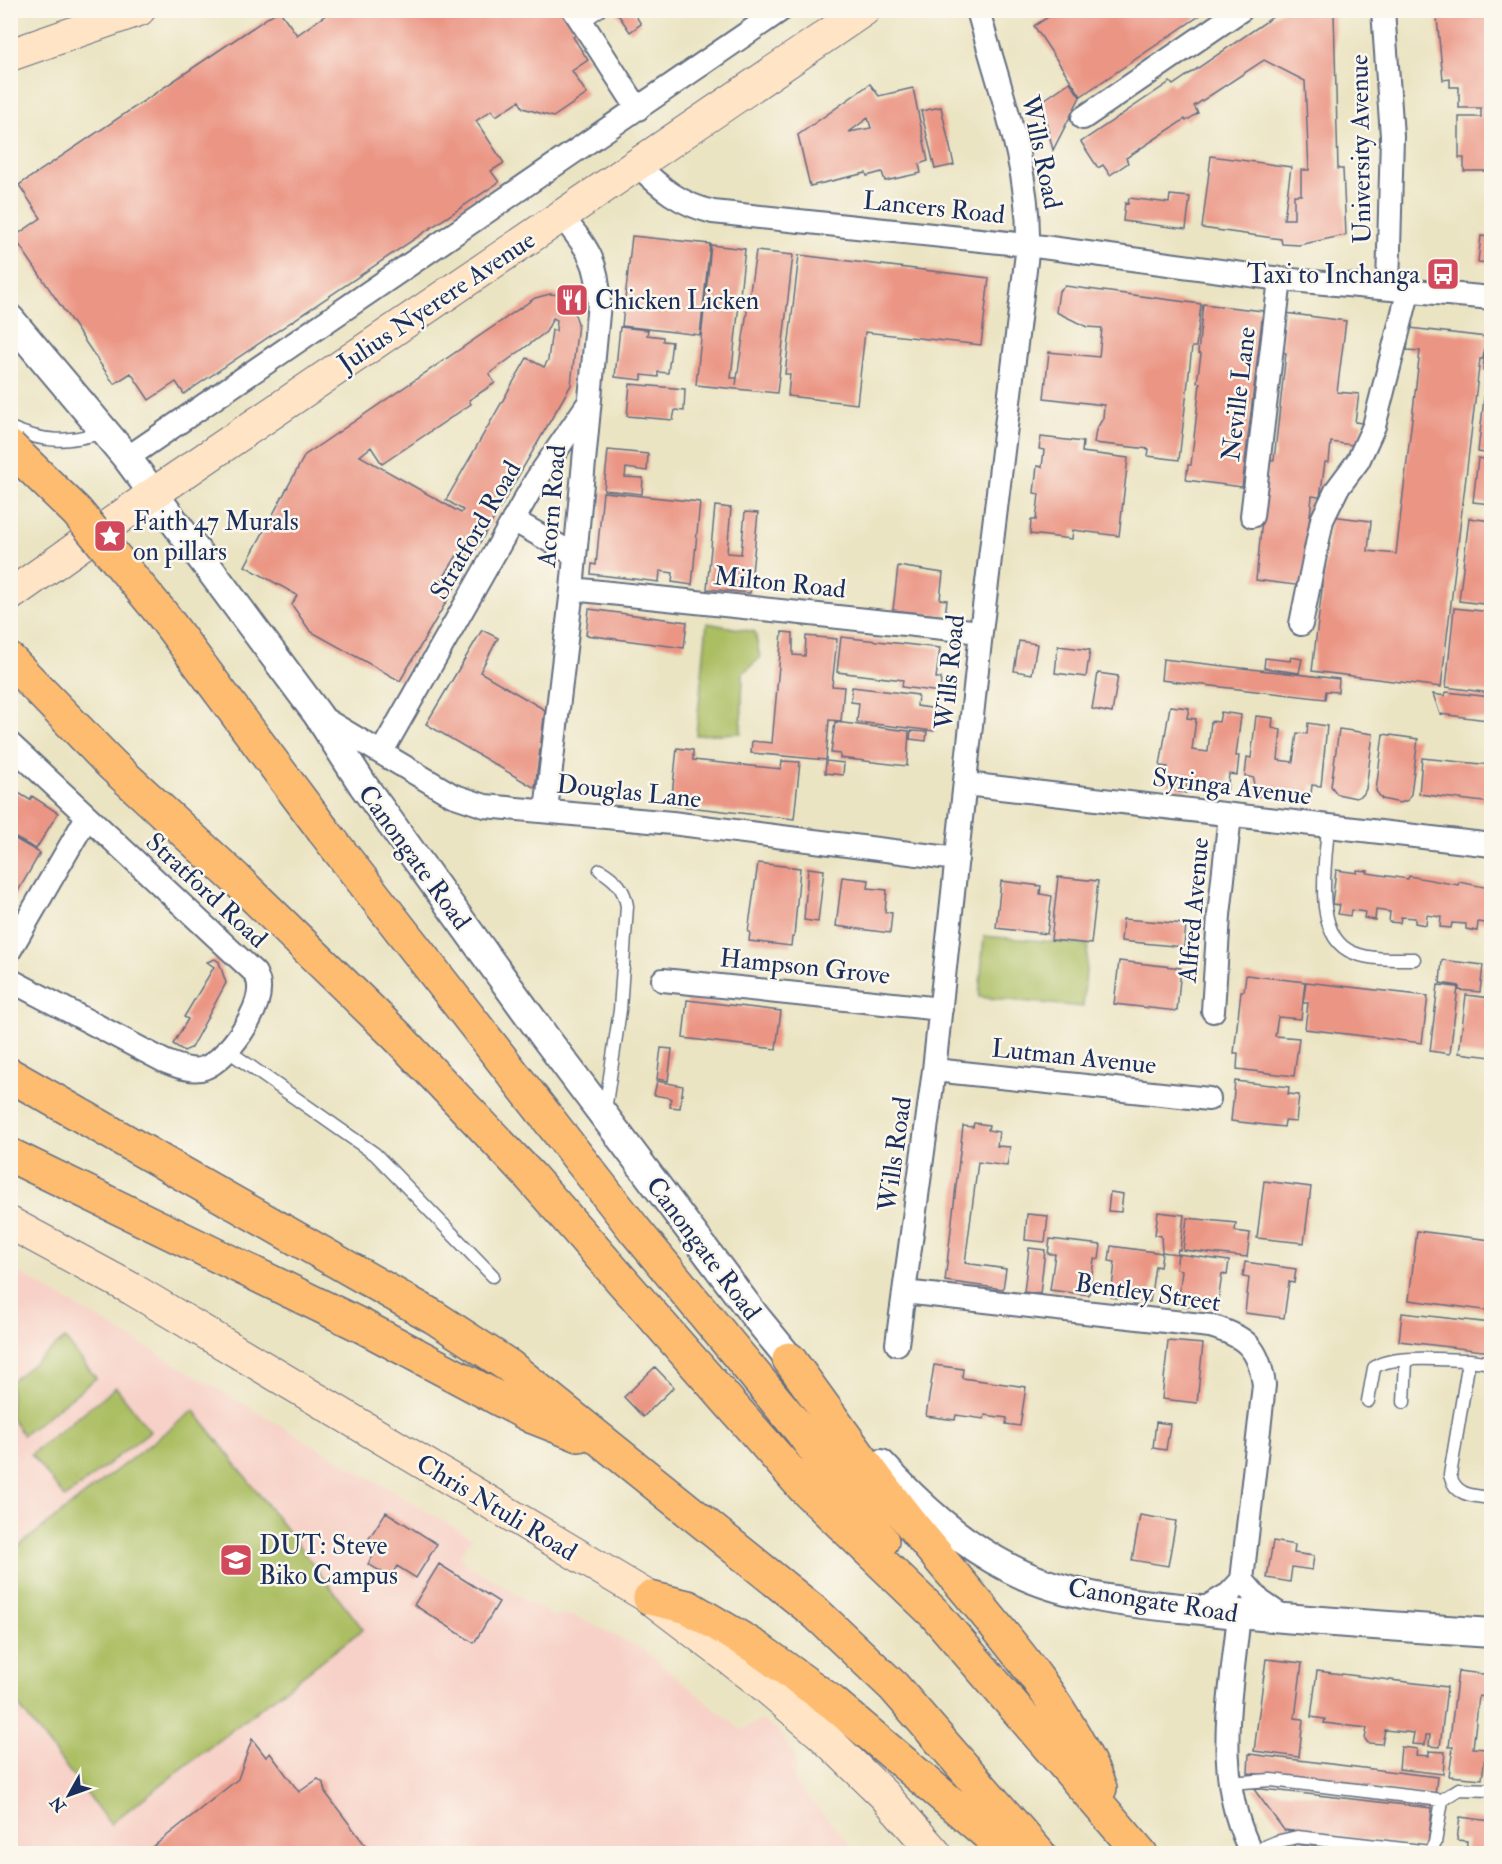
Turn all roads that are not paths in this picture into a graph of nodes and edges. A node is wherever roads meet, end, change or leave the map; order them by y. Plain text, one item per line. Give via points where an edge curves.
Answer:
1 (139, 10) edge
2 (781, 10) edge
3 (864, 10) edge
4 (978, 10) edge
5 (1241, 10) edge
6 (1383, 10) edge
7 (585, 14) edge
8 (10, 55) edge
9 (638, 109) junction
10 (1083, 118) dead end
11 (637, 164) junction
12 (562, 217) junction
13 (1028, 245) junction
14 (1280, 279) junction
15 (1399, 288) junction
16 (1491, 298) edge
17 (10, 319) edge
18 (589, 402) junction
19 (10, 428) edge
20 (105, 432) junction
21 (10, 447) edge
22 (127, 458) junction
23 (153, 494) junction
24 (1252, 516) dead end
25 (513, 520) junction
26 (575, 555) junction
27 (572, 589) junction
28 (10, 595) edge
29 (1301, 624) dead end
30 (981, 632) junction
31 (10, 660) edge
32 (318, 715) junction
33 (10, 744) edge
34 (381, 753) junction
35 (966, 784) junction
36 (546, 811) junction
37 (1230, 815) junction
38 (87, 817) junction
39 (1328, 826) junction
40 (1491, 845) edge
41 (957, 859) junction
42 (600, 870) dead end
43 (10, 950) edge
44 (1414, 959) dead end
45 (10, 980) edge
46 (663, 980) dead end
47 (941, 1009) junction
48 (1213, 1011) dead end
49 (227, 1050) junction
50 (934, 1070) junction
51 (18, 1079) edge
52 (1209, 1099) dead end
53 (604, 1114) junction
54 (10, 1155) edge
55 (10, 1223) edge
56 (493, 1276) dead end
57 (904, 1292) junction
58 (897, 1344) dead end
59 (789, 1359) junction
60 (1406, 1360) junction
61 (1469, 1360) junction
62 (1491, 1363) edge
63 (1368, 1401) dead end
64 (1404, 1402) dead end
65 (600, 1442) junction
66 (1491, 1498) edge
67 (1242, 1580) junction
68 (650, 1598) junction
69 (1202, 1610) junction
70 (934, 1613) junction
71 (1239, 1614) junction
72 (1286, 1619) junction
73 (1491, 1633) edge
74 (1228, 1783) junction
75 (1491, 1790) edge
76 (1442, 1800) junction
77 (1113, 1819) junction
78 (1252, 1853) edge
79 (936, 1854) edge
80 (1011, 1854) edge
81 (1039, 1854) edge
82 (1141, 1854) edge

1 - 8 main road
2 - 9 street
3 - 11 main road, Julius Nyerere Avenue
4 - 13 street, Wills Road via 1023,178 1029,216
5 - 10 street
6 - 15 street, University Avenue
7 - 9 street
9 - 22 street
11 - 12 main road, Julius Nyerere Avenue
11 - 13 street, Lancers Road via 677,200 713,213
12 - 18 street, Acorn Road via 593,257 599,279
12 - 23 main road, Julius Nyerere Avenue
13 - 14 street, Lancers Road
13 - 30 street, Wills Road
14 - 15 street, Lancers Road
14 - 24 street, Neville Lane
15 - 16 street, Lancers Road
15 - 29 street, University Avenue via 1370,435 1322,520
17 - 20 street, Canongate Road
18 - 25 street, Stratford Road
18 - 26 street, Acorn Road
19 - 20 lane via 52,441 72,441
20 - 22 street, Canongate Road
21 - 70 highway, bridge via 77,512 162,614 323,830 634,1229 801,1431
22 - 23 street, Canongate Road
23 - 28 main road, Julius Nyerere Avenue
23 - 32 street, Canongate Road
25 - 26 street
25 - 34 street, Stratford Road
26 - 27 street, Acorn Road
27 - 30 street, Milton Road
27 - 36 street, Acorn Road
30 - 35 street, Wills Road
31 - 70 highway via 95,748 397,1036 530,1176 805,1489
32 - 34 street, Douglas Lane
32 - 53 street, Canongate Road via 363,785
33 - 38 street, Stratford Road
34 - 36 street, Douglas Lane via 452,795 484,806
35 - 37 street, Syringa Avenue
35 - 41 street, Wills Road
36 - 41 street, Douglas Lane
37 - 39 street, Syringa Avenue
37 - 48 street, Alfred Avenue
38 - 43 street
38 - 49 street, Stratford Road via 255,973 260,985 257,1001 240,1035
39 - 40 street, Syringa Avenue
39 - 44 lane via 1324,903 1329,930 1353,953 1379,959
41 - 47 street, Wills Road
42 - 53 lane via 620,885 627,906 620,1010
45 - 49 street, Stratford Road via 164,1061 202,1069 218,1061
46 - 47 street, Hampson Grove
47 - 50 street, Wills Road
49 - 56 lane via 375,1154
50 - 52 street, Lutman Avenue
50 - 57 street, Wills Road
51 - 65 highway via 434,1317 509,1366
53 - 59 street, Canongate Road
54 - 65 highway via 362,1326 533,1417
55 - 68 main road, Chris Ntuli Road via 132,1289
57 - 58 street, Wills Road
57 - 67 street, Bentley Street via 1210,1326 1241,1337 1258,1358 1264,1385
59 - 69 street, Canongate Road via 913,1498 968,1545 1012,1570 1083,1594
59 - 77 highway via 910,1522 1064,1717 1088,1758
60 - 61 lane
60 - 63 lane via 1374,1368
60 - 64 lane
61 - 62 lane
61 - 66 lane via 1450,1475 1458,1491
65 - 81 highway via 798,1599 877,1671
67 - 69 street via 1229,1594
67 - 72 street via 1254,1595
68 - 79 main road, Chris Ntuli Road via 821,1734 884,1795
68 - 80 highway via 688,1607 757,1648 832,1702
69 - 71 street, Canongate Road
70 - 77 highway
71 - 72 street, Canongate Road
71 - 74 street via 1227,1740
72 - 73 street, Canongate Road
74 - 76 lane via 1271,1780
74 - 78 street via 1234,1810
75 - 76 lane via 1459,1789
76 - 78 lane via 1435,1844 1430,1852 1297,1837
77 - 82 highway

